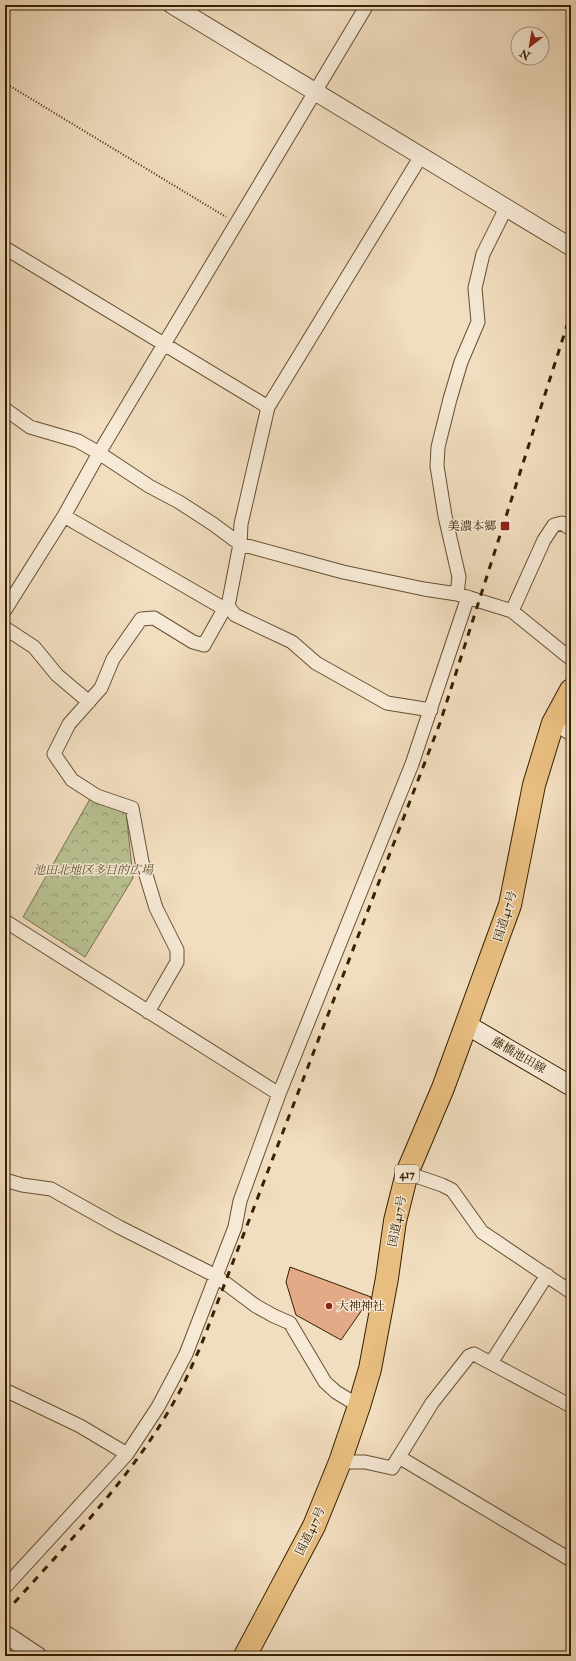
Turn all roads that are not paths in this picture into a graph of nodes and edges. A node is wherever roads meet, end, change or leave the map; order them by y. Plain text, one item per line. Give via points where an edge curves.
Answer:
1 (172, 5) edge
2 (367, 5) edge
3 (315, 92) junction
4 (421, 156) junction
5 (506, 208) junction
6 (571, 247) edge
7 (5, 248) edge
8 (164, 345) junction
9 (268, 407) junction
10 (5, 409) edge
11 (99, 452) junction
12 (64, 516) junction
13 (571, 529) edge
14 (240, 544) junction
15 (462, 595) junction
16 (225, 607) junction
17 (5, 610) edge
18 (512, 612) junction
19 (5, 628) edge
20 (571, 659) edge
21 (571, 690) edge
22 (89, 702) junction
23 (431, 710) junction
24 (562, 728) edge
25 (5, 921) edge
26 (148, 1012) junction
27 (467, 1025) junction
28 (571, 1086) edge
29 (279, 1094) junction
30 (407, 1173) junction
31 (5, 1180) edge
32 (546, 1275) junction
33 (216, 1276) junction
34 (571, 1292) edge
35 (490, 1363) junction
36 (5, 1392) edge
37 (360, 1406) junction
38 (571, 1406) edge
39 (127, 1454) junction
40 (399, 1457) junction
41 (340, 1462) junction
42 (571, 1560) edge
43 (5, 1587) edge
44 (5, 1634) edge
45 (38, 1656) edge
46 (245, 1656) edge

1 - 3 street
2 - 3 street
3 - 4 street
3 - 8 street
4 - 5 street
4 - 9 street
5 - 6 street
5 - 15 street via 483,254 475,288 478,322 461,362 438,447 437,466 445,516
7 - 8 street
8 - 9 street
8 - 11 street
9 - 14 street via 241,524
10 - 11 street via 30,427 78,441
11 - 12 street
11 - 14 street via 149,486 214,524
12 - 16 street
12 - 17 street
13 - 18 street via 562,524 554,525 544,540
14 - 15 street via 343,572
14 - 16 street
15 - 18 street
15 - 23 street
16 - 22 street via 204,645 193,642 154,618 141,619 113,659 101,688
16 - 23 street via 235,615 292,642 316,663 387,703
18 - 20 street
19 - 22 street via 34,647 57,675
21 - 24 highway, 国道417号 / 417
22 - 26 street via 69,724 54,754 72,780 97,796 132,808 142,862 156,908 177,950 177,962
23 - 29 street via 377,854
24 - 27 highway, 国道417号 / 417 via 534,785 510,904
25 - 26 street
26 - 29 street
27 - 28 main road, 藤橋池田線
27 - 30 highway, 国道417号 / 417
29 - 33 street
30 - 32 street via 452,1190 482,1232
30 - 37 highway, 国道417号 / 417 via 395,1221 370,1369
31 - 33 street via 51,1189
32 - 34 street
32 - 35 street
33 - 37 street via 256,1306 290,1323 325,1382 336,1392
33 - 39 street via 186,1354 158,1407
35 - 38 street
35 - 40 street via 474,1354 469,1356 432,1403
36 - 39 street via 80,1426
37 - 41 highway, 国道417号 / 417
39 - 43 street
40 - 41 street via 392,1468 365,1462
40 - 42 street
41 - 46 highway, 国道417号 / 417 via 314,1526
44 - 45 street

